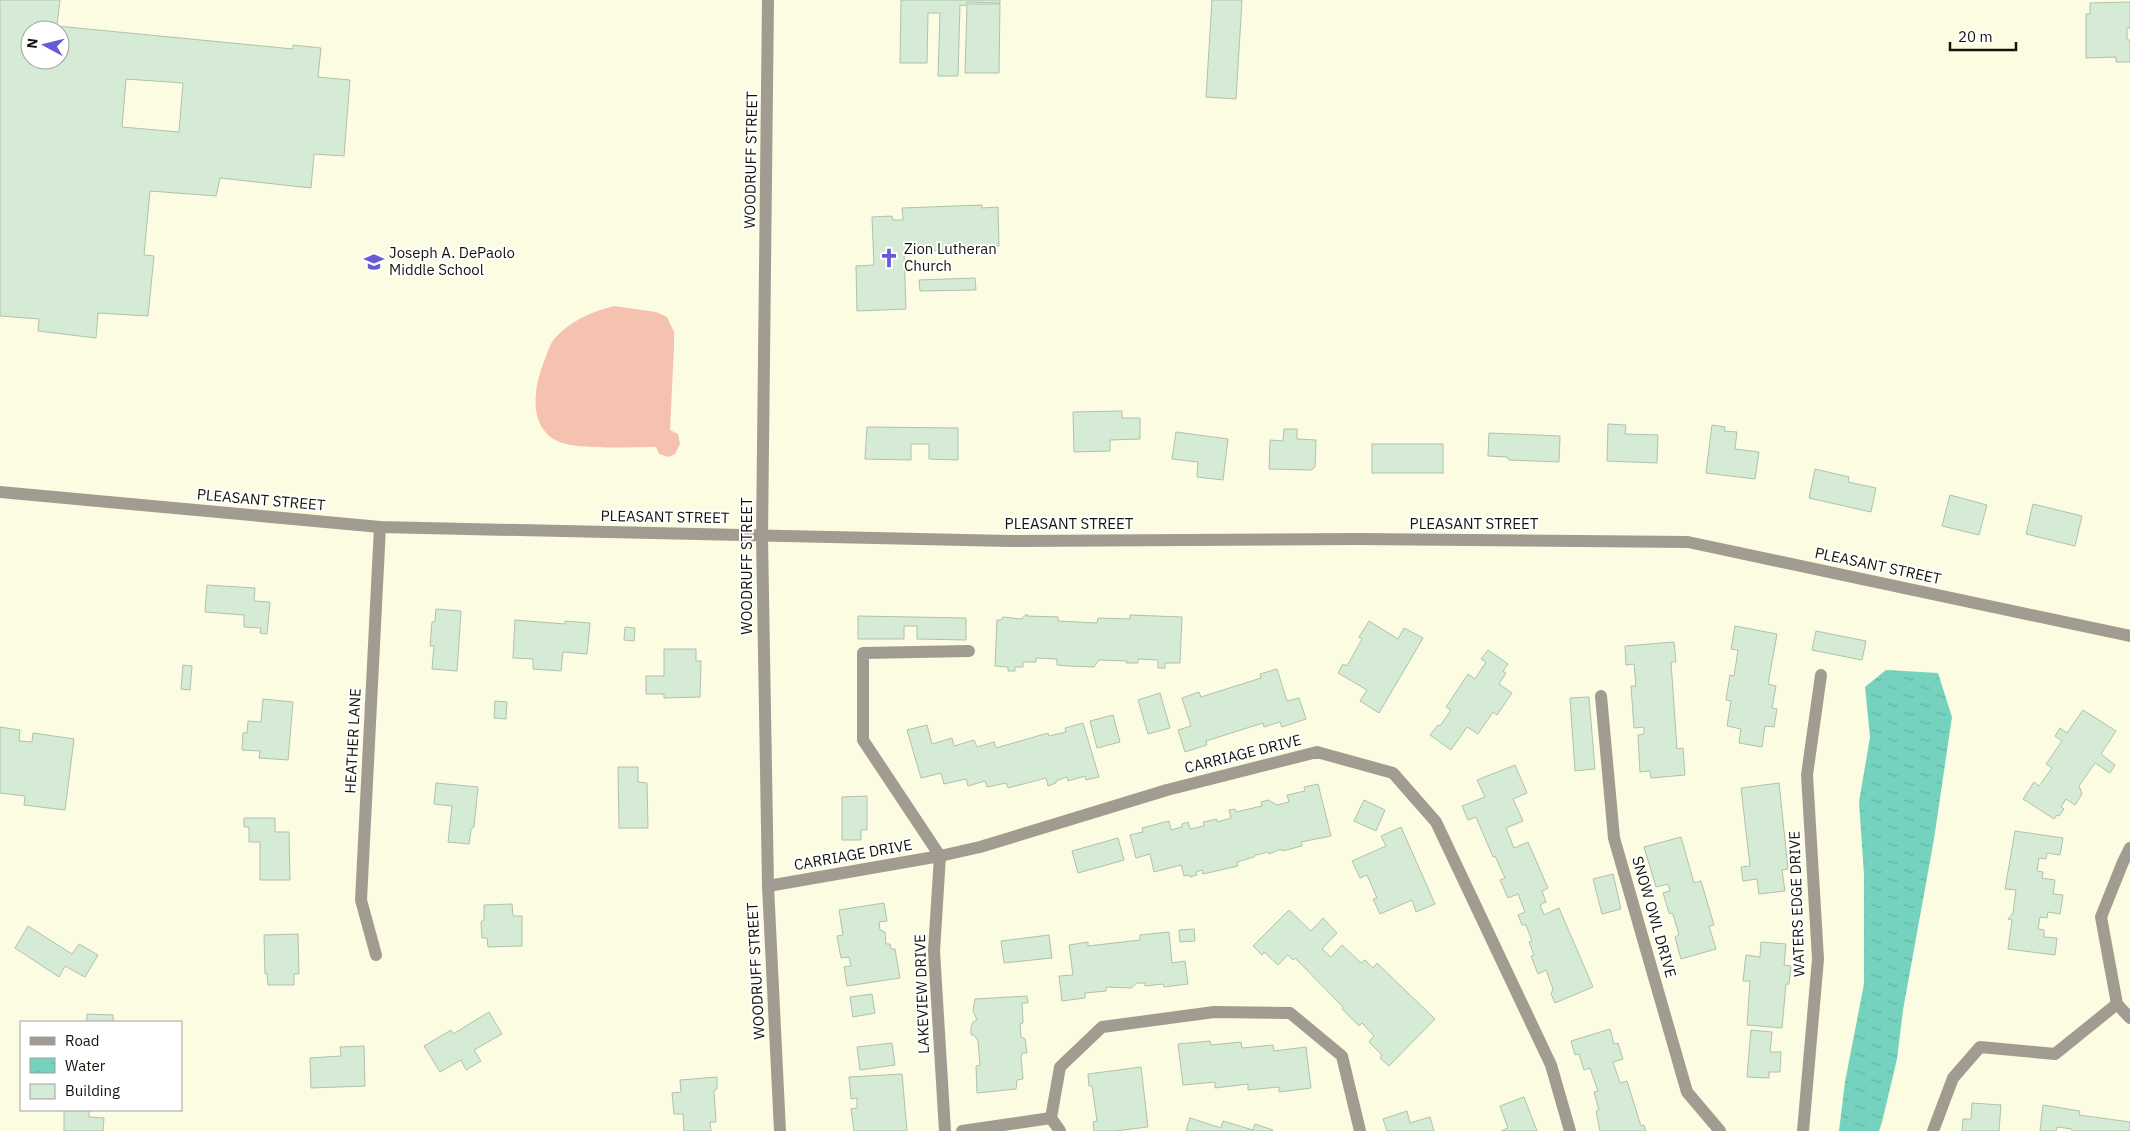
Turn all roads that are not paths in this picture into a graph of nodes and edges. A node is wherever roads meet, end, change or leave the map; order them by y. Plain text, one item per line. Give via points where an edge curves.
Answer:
1 (768, 0) edge
2 (0, 492) edge
3 (380, 527) junction
4 (762, 536) junction
5 (2130, 636) edge
6 (969, 651) dead end
7 (1822, 676) dead end
8 (1601, 696) dead end
9 (2130, 848) edge
10 (940, 856) junction
11 (768, 886) junction
12 (376, 956) dead end
13 (2117, 1004) junction
14 (2130, 1018) edge
15 (1051, 1118) junction
16 (780, 1131) edge
17 (945, 1131) edge
18 (962, 1131) edge
19 (1060, 1131) edge
20 (1360, 1131) edge
21 (1570, 1131) edge
22 (1720, 1131) edge
23 (1803, 1131) edge
24 (1933, 1131) edge

1 - 4 street, WOODRUFF STREET
2 - 3 street, PLEASANT STREET
3 - 4 street, PLEASANT STREET
3 - 12 street, HEATHER LANE via 361,900
4 - 5 street, PLEASANT STREET via 1010,541 1358,539 1688,542
4 - 11 street, WOODRUFF STREET
6 - 10 street via 863,653 863,740
7 - 23 street, WATERS EDGE DRIVE via 1807,775 1818,959
8 - 22 street, SNOW OWL DRIVE via 1614,838 1687,1092
9 - 13 street via 2101,917
10 - 11 street, CARRIAGE DRIVE
10 - 17 street, LAKEVIEW DRIVE via 934,951
10 - 21 street, CARRIAGE DRIVE via 980,847 1167,790 1317,752 1393,773 1436,822 1551,1065
11 - 16 street, WOODRUFF STREET
13 - 14 street
13 - 24 street via 2055,1054 1980,1047 1953,1078
15 - 18 street
15 - 19 street
15 - 20 street via 1060,1067 1102,1028 1214,1012 1290,1012 1342,1056

